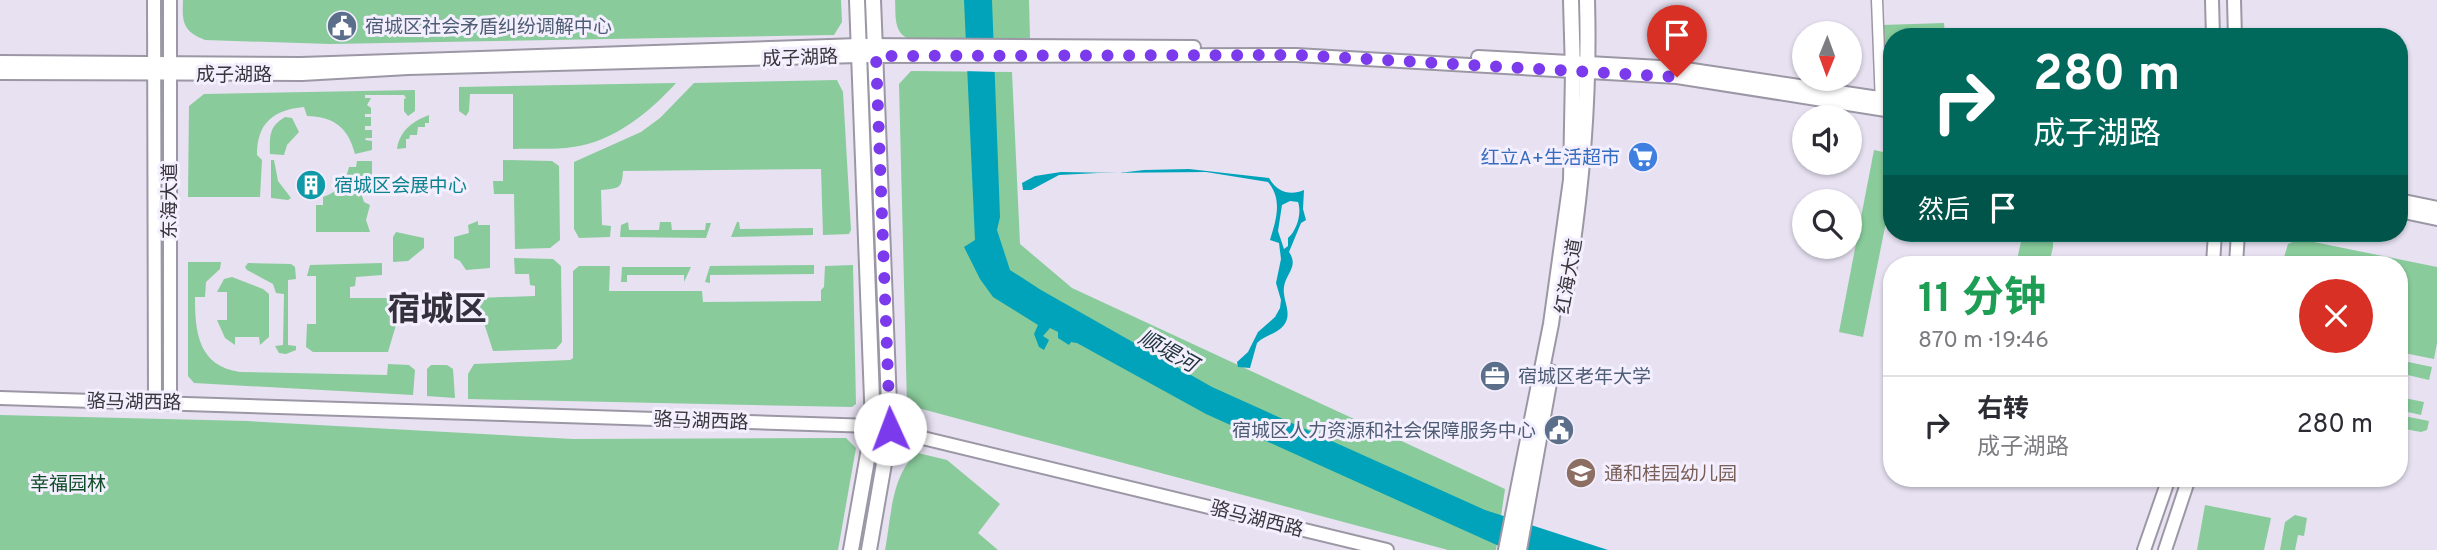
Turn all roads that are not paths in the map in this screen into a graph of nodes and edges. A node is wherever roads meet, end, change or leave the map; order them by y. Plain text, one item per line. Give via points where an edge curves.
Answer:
1 (154, 0) edge
2 (170, 0) edge
3 (857, 0) edge
4 (873, 0) edge
5 (1571, 0) edge
6 (1587, 0) edge
7 (1877, 0) edge
8 (2212, 0) edge
9 (2234, 0) edge
10 (2213, 28) edge
11 (2235, 28) edge
12 (859, 50) junction
13 (875, 50) junction
14 (0, 62) edge
15 (1581, 67) junction
16 (154, 69) junction
17 (168, 69) junction
18 (1883, 70) edge
19 (0, 73) edge
20 (1883, 105) edge
21 (2408, 202) edge
22 (2437, 208) edge
23 (2408, 213) edge
24 (2437, 219) edge
25 (0, 398) edge
26 (155, 402) junction
27 (170, 402) junction
28 (873, 426) junction
29 (890, 429) junction
30 (2166, 487) edge
31 (2186, 487) edge
32 (1523, 495) junction
33 (851, 550) edge
34 (869, 550) edge
35 (1387, 550) edge
36 (1506, 550) edge
37 (1519, 550) edge
38 (2144, 550) edge
39 (2165, 550) edge

1 - 16 street, 东海大道
2 - 17 street, 东海大道
3 - 12 main road
4 - 13 main road
5 - 15 main road, 红海大道
6 - 15 main road, 红海大道
7 - 18 street
8 - 10 street
9 - 11 street
12 - 13 street, 成子湖路
12 - 17 street, 成子湖路
12 - 28 main road
13 - 15 street, 成子湖路 via 1296,48
13 - 29 main road
14 - 16 street, 成子湖路
15 - 20 street, 成子湖路
15 - 32 main road, 红海大道 via 1572,180
16 - 17 street, 成子湖路
16 - 19 street, 成子湖路
16 - 26 street, 东海大道
17 - 27 street, 东海大道
21 - 22 street
23 - 24 street
25 - 26 street, 骆马湖西路
26 - 27 street, 骆马湖西路
27 - 28 street, 骆马湖西路
28 - 29 street, 骆马湖西路
28 - 33 main road
29 - 34 main road
29 - 35 street, 骆马湖西路
30 - 38 street
31 - 39 street
32 - 36 main road
32 - 37 main road, 红海大道

